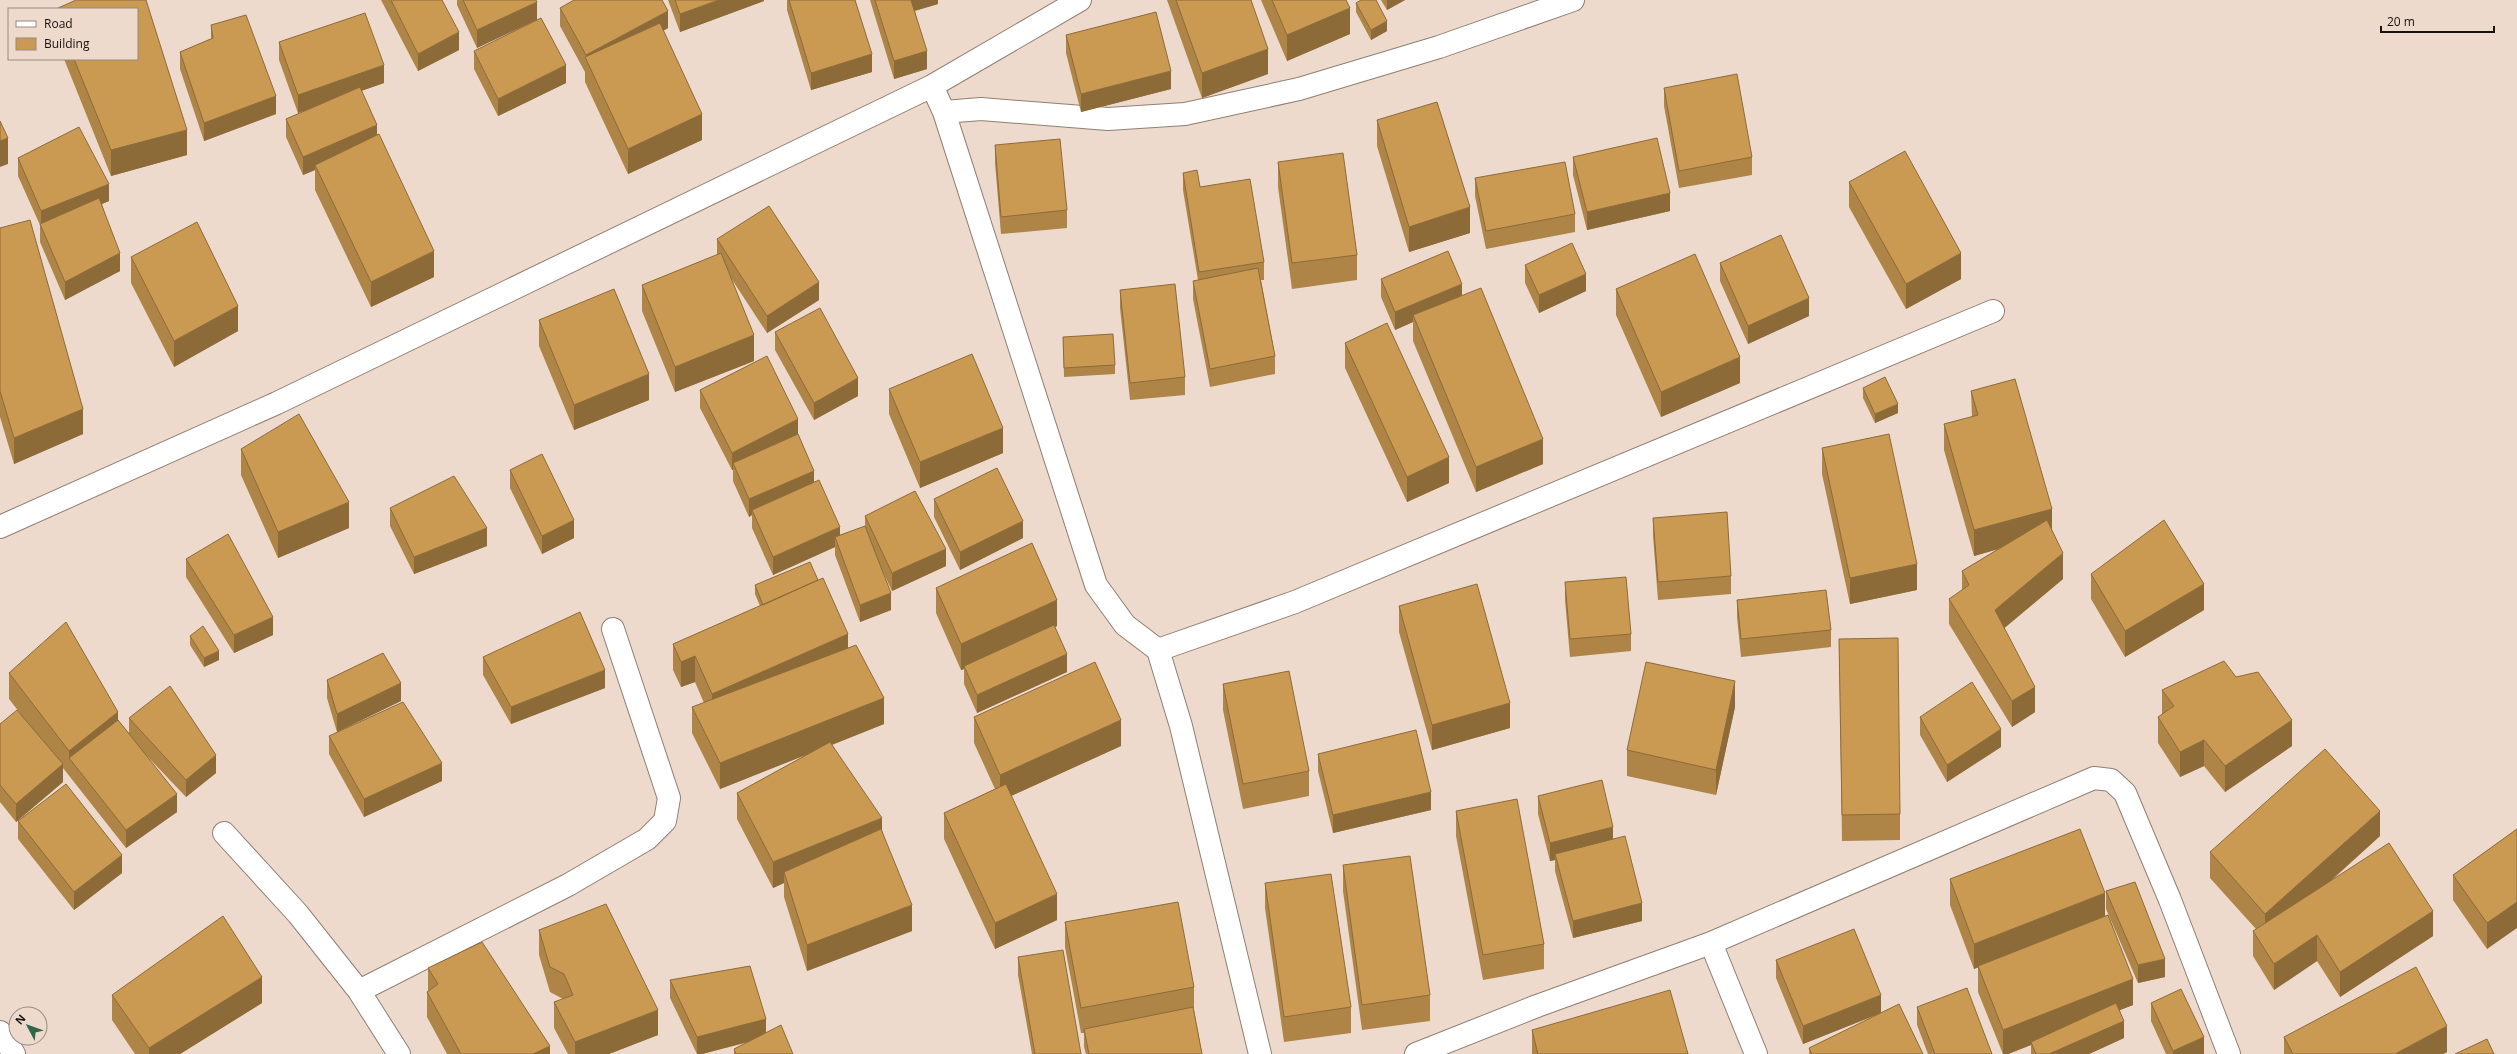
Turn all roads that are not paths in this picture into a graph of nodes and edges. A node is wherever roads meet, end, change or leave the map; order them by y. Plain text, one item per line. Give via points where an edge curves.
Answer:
1 (1080, 0) edge
2 (1573, 0) edge
3 (932, 86) junction
4 (944, 112) junction
5 (1993, 311) dead end
6 (0, 527) edge
7 (613, 629) dead end
8 (1158, 650) junction
9 (224, 833) dead end
10 (1711, 943) junction
11 (359, 991) junction
12 (0, 1032) edge
13 (14, 1054) edge
14 (399, 1054) edge
15 (1260, 1054) edge
16 (1416, 1054) edge
17 (1756, 1054) edge
18 (2229, 1054) edge

1 - 3 street
2 - 4 street via 1439,47 1321,82 1185,114 1108,119 981,109
3 - 4 street
3 - 6 street via 277,403
4 - 8 street via 1096,585 1125,625
5 - 8 street via 1295,602
7 - 11 street via 669,798 665,821 647,840 568,885
8 - 15 street via 1181,726
9 - 11 street via 298,914
10 - 16 street via 1529,1009
10 - 17 street
10 - 18 street via 2094,778 2111,780 2125,793 2170,900
11 - 14 street
12 - 13 street

